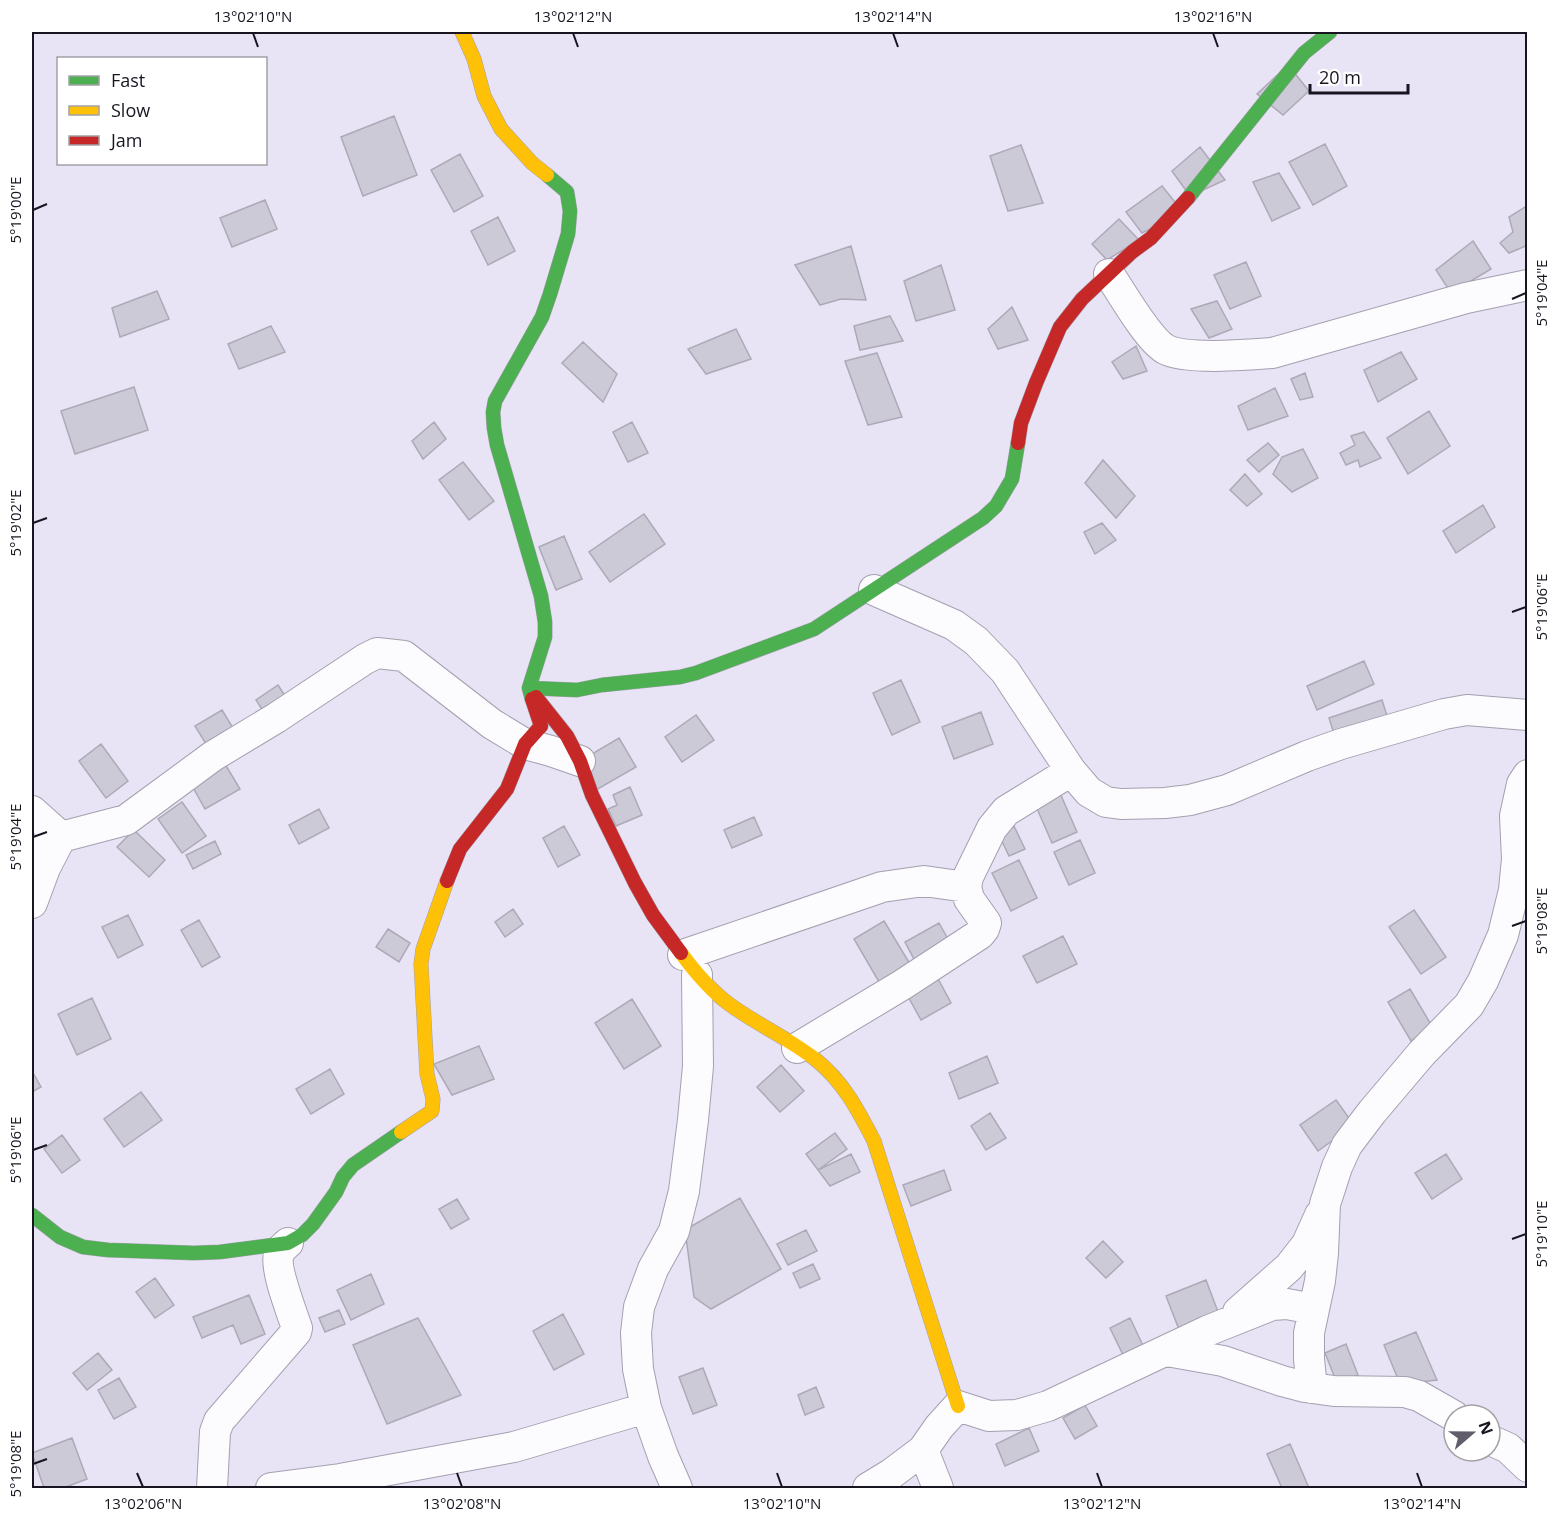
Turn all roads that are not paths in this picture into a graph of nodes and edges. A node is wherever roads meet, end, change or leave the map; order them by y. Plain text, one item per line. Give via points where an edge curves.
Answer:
1 (462, 32) edge
2 (1330, 32) edge
3 (1109, 274) junction
4 (1527, 285) edge
5 (874, 590) junction
6 (530, 688) junction
7 (1527, 715) edge
8 (525, 744) junction
9 (580, 761) junction
10 (1071, 771) junction
11 (1527, 775) edge
12 (32, 811) edge
13 (61, 837) junction
14 (32, 854) edge
15 (966, 887) junction
16 (32, 903) edge
17 (690, 965) junction
18 (797, 1048) junction
19 (1324, 1204) junction
20 (32, 1215) edge
21 (288, 1243) junction
22 (1313, 1309) junction
23 (1224, 1324) junction
24 (1167, 1351) junction
25 (1312, 1388) junction
26 (958, 1406) junction
27 (1442, 1407) edge
28 (646, 1408) junction
29 (1502, 1445) edge
30 (923, 1450) junction
31 (1527, 1467) edge
32 (341, 1484) edge
33 (212, 1488) edge
34 (271, 1488) edge
35 (677, 1488) edge
36 (868, 1488) edge
37 (938, 1488) edge

1 - 6 street via 484,96 501,129 532,163 567,192 569,199 568,234 550,294 492,412 492,428 545,622 545,637
2 - 3 street via 1304,53 1190,196 1151,238
3 - 4 street via 1150,334 1164,348 1181,355 1272,353 1466,298
3 - 5 street via 1060,327 1021,423 1012,479 996,506
5 - 6 street via 814,629 696,674 577,690
5 - 10 street via 954,625 976,641 1005,671
6 - 8 street via 541,726
6 - 9 street via 567,736
7 - 10 street via 1467,710 1444,714 1341,744 1227,790 1182,801 1106,802 1089,792
8 - 9 street
8 - 13 street via 483,718 404,656 376,653 213,756 126,820
8 - 21 street via 507,789 460,849 423,949 432,1111 353,1165 313,1224
9 - 17 street via 592,795 635,883
10 - 15 street via 999,817
11 - 19 street via 1515,816 1514,890 1503,935 1483,981 1469,1005 1415,1062 1347,1145
12 - 13 street
13 - 14 street
13 - 16 street
15 - 17 street via 924,881 882,887
15 - 18 street via 969,899 986,923 980,934
17 - 18 street via 729,1003
17 - 28 street via 698,1066 693,1120 684,1191 674,1231 653,1269 639,1307 638,1369
18 - 26 street via 838,1081 874,1141
19 - 22 street via 1323,1253
19 - 23 street via 1307,1244 1289,1267
20 - 21 street via 60,1237 108,1250 202,1253
21 - 33 street via 278,1255 279,1270 296,1332 219,1421 214,1432
22 - 23 street via 1272,1305
22 - 25 street via 1309,1341
23 - 24 street
24 - 25 street via 1223,1361
24 - 26 street via 1048,1406 1017,1415 989,1416
25 - 27 street via 1405,1392
26 - 30 street
28 - 32 street via 514,1447
28 - 35 street
29 - 31 street
30 - 36 street
30 - 37 street
32 - 34 street

